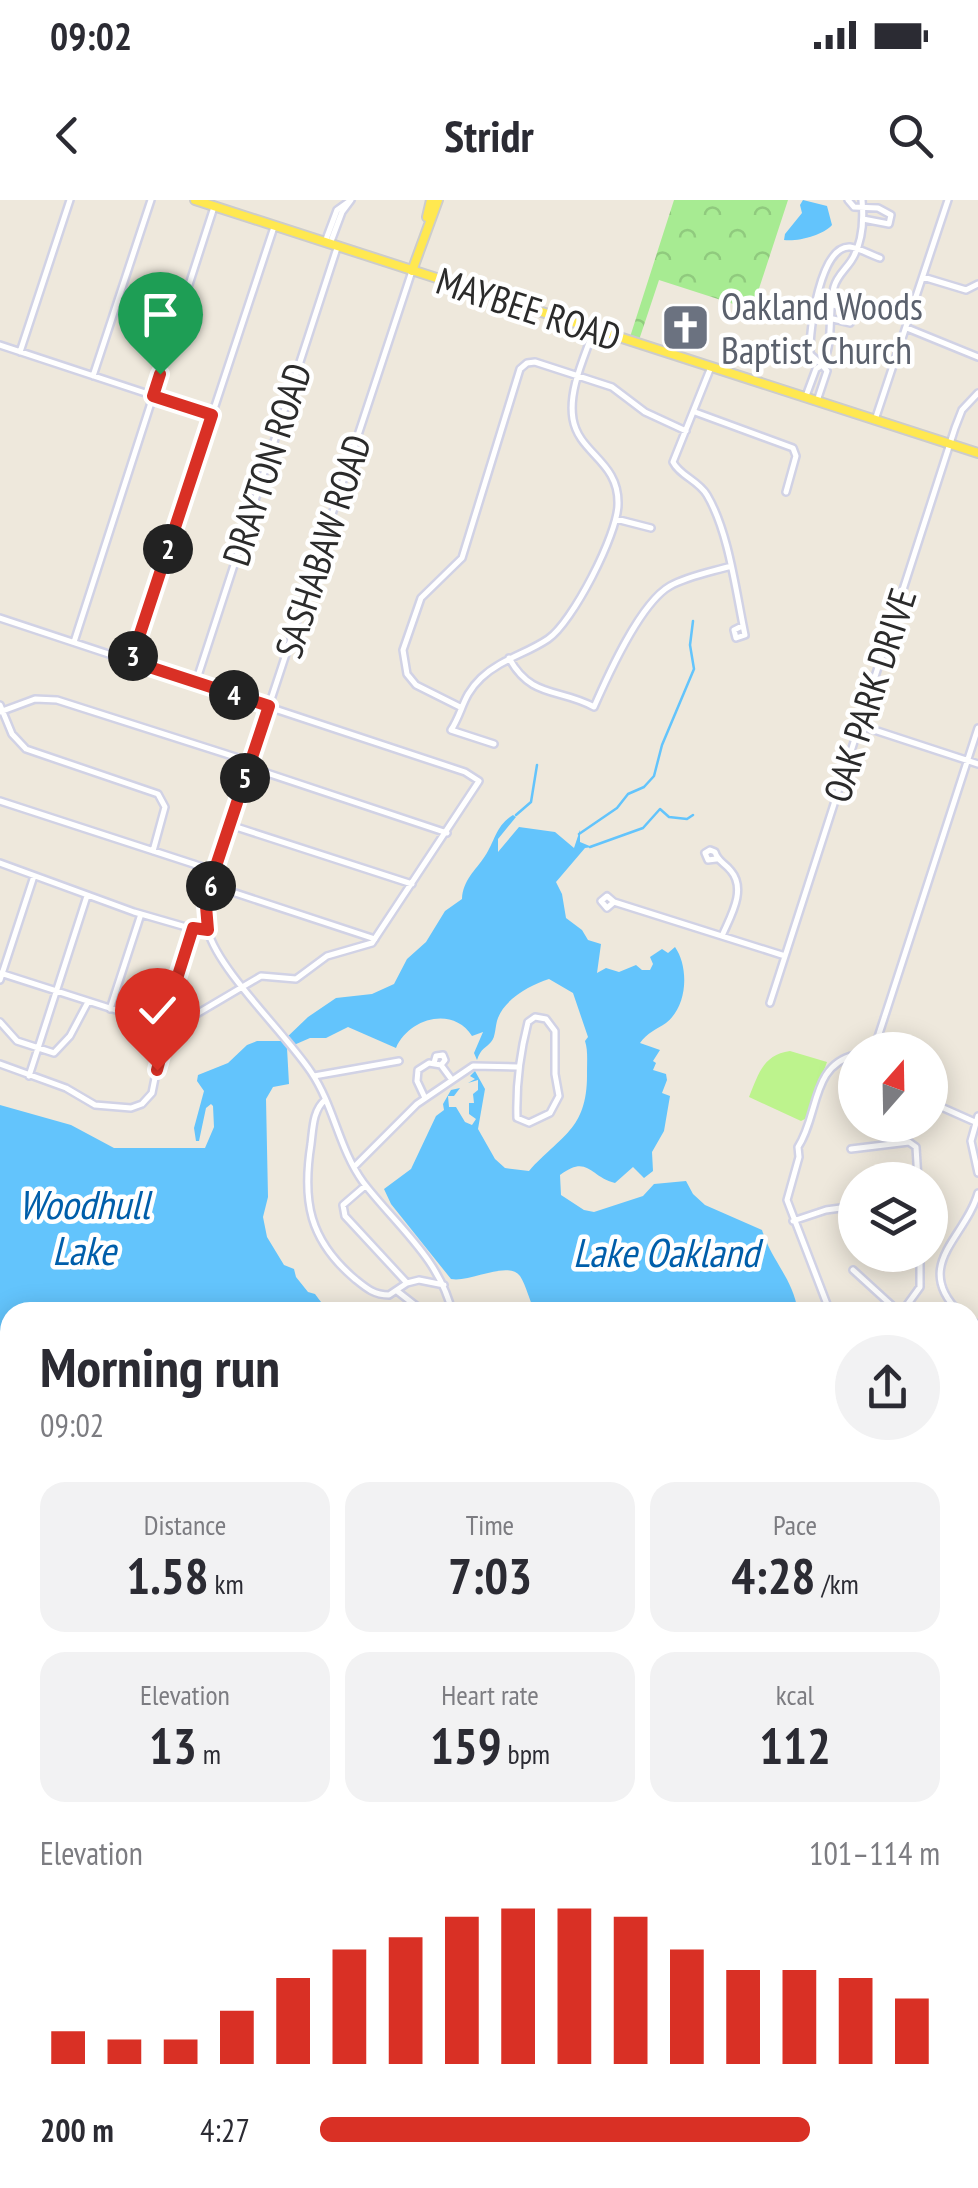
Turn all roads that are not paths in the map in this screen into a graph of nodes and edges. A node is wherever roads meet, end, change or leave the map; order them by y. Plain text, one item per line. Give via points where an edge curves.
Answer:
1 (70, 200) edge
2 (150, 200) edge
3 (194, 200) edge
4 (351, 200) edge
5 (435, 200) edge
6 (848, 200) edge
7 (948, 200) edge
8 (862, 203) edge
9 (214, 206) junction
10 (863, 220) junction
11 (274, 226) junction
12 (331, 244) junction
13 (857, 250) junction
14 (880, 258) dead end
15 (412, 271) junction
16 (923, 277) junction
17 (978, 284) edge
18 (833, 305) junction
19 (833, 319) junction
20 (906, 328) junction
21 (594, 329) junction
22 (0, 345) edge
23 (20, 352) junction
24 (978, 357) edge
25 (822, 365) junction
26 (710, 367) junction
27 (93, 376) junction
28 (579, 376) junction
29 (978, 393) edge
30 (153, 396) junction
31 (806, 397) junction
32 (818, 401) junction
33 (695, 412) junction
34 (212, 415) junction
35 (876, 420) junction
36 (686, 431) junction
37 (950, 444) junction
38 (978, 454) edge
39 (786, 492) dead end
40 (616, 519) junction
41 (651, 528) dead end
42 (731, 566) junction
43 (0, 618) edge
44 (742, 626) dead end
45 (74, 642) junction
46 (510, 658) junction
47 (131, 661) junction
48 (196, 682) junction
49 (269, 706) junction
50 (460, 707) junction
51 (1, 709) edge
52 (859, 725) junction
53 (978, 728) edge
54 (494, 744) dead end
55 (967, 760) junction
56 (250, 764) junction
57 (978, 764) edge
58 (0, 801) edge
59 (230, 825) junction
60 (447, 833) junction
61 (152, 850) junction
62 (716, 859) dead end
63 (0, 863) edge
64 (215, 871) junction
65 (34, 876) junction
66 (412, 884) junction
67 (211, 885) junction
68 (87, 896) junction
69 (614, 902) dead end
70 (141, 914) junction
71 (193, 928) junction
72 (208, 930) junction
73 (722, 936) junction
74 (375, 939) junction
75 (785, 956) junction
76 (1, 976) edge
77 (244, 986) junction
78 (56, 992) junction
79 (88, 1002) junction
80 (770, 1003) dead end
81 (110, 1009) junction
82 (3, 1025) edge
83 (166, 1026) junction
84 (879, 1032) edge
85 (38, 1048) junction
86 (838, 1061) edge
87 (399, 1062) dead end
88 (0, 1064) edge
89 (517, 1067) junction
90 (29, 1076) junction
91 (314, 1076) junction
92 (452, 1080) junction
93 (425, 1098) junction
94 (325, 1100) junction
95 (948, 1109) edge
96 (977, 1120) edge
97 (851, 1149) dead end
98 (917, 1162) edge
99 (354, 1166) junction
100 (978, 1173) edge
101 (366, 1185) junction
102 (978, 1194) edge
103 (976, 1205) edge
104 (838, 1209) edge
105 (793, 1221) junction
106 (855, 1272) edge
107 (920, 1272) edge
108 (407, 1283) junction
109 (444, 1285) junction
110 (398, 1291) junction
111 (408, 1302) edge
112 (449, 1302) edge
113 (826, 1302) edge
114 (889, 1302) edge
115 (908, 1302) edge
116 (954, 1302) edge

1 - 23 street
2 - 27 street
3 - 9 main road, MAYBEE ROAD
4 - 12 street, DRAYTON ROAD via 337,216
5 - 15 main road, SASHABAW ROAD
6 - 8 street via 854,208
7 - 16 street
8 - 10 street
8 - 10 street via 891,215 889,224
9 - 11 main road, MAYBEE ROAD
9 - 30 street
10 - 13 street
11 - 12 main road, MAYBEE ROAD
11 - 34 street
12 - 15 main road, MAYBEE ROAD
12 - 48 street, DRAYTON ROAD
13 - 14 street
13 - 18 street via 836,281
13 - 25 street via 838,250 821,281 810,344
15 - 21 main road, MAYBEE ROAD
15 - 49 street, SASHABAW ROAD
16 - 17 street via 966,290
16 - 20 street
18 - 19 street
18 - 19 street via 854,311 854,322
19 - 25 street
20 - 24 street
20 - 35 street
21 - 26 main road, MAYBEE ROAD
21 - 28 street
22 - 23 street
23 - 27 street
25 - 31 street
25 - 32 street via 827,371
26 - 31 main road, MAYBEE ROAD
26 - 33 street
27 - 30 street
28 - 36 street via 612,387 644,412
28 - 40 street via 573,422 615,482
28 - 50 street via 535,362 520,369 462,558 418,606 403,650 407,674
29 - 37 street, OAK PARK DRIVE via 962,410
30 - 34 street
30 - 45 street
31 - 32 main road, MAYBEE ROAD
32 - 35 main road, MAYBEE ROAD
33 - 36 street
33 - 39 street via 793,448
34 - 47 street
35 - 37 main road, MAYBEE ROAD
36 - 42 street via 673,462 706,492
37 - 38 main road, MAYBEE ROAD
37 - 52 street, OAK PARK DRIVE
40 - 41 street
40 - 46 street via 595,572 555,634
42 - 44 street
42 - 46 street via 661,593 594,707 536,688
43 - 45 street
45 - 47 street
46 - 50 street via 480,678
47 - 48 street
48 - 49 street
49 - 56 street, SASHABAW ROAD
49 - 60 street via 477,777
50 - 54 street via 452,730
51 - 56 street via 35,699 66,702
51 - 61 street via 26,749 158,794 165,808
52 - 55 street
52 - 75 street, OAK PARK DRIVE
53 - 55 street
55 - 57 street
55 - 84 street
56 - 59 street, SASHABAW ROAD
56 - 60 street
58 - 61 street
59 - 64 street, SASHABAW ROAD
59 - 66 street
60 - 66 street
61 - 64 street
62 - 73 street via 733,872 737,886
63 - 65 street
64 - 67 street, SASHABAW ROAD
65 - 68 street
65 - 76 street
66 - 74 street
67 - 72 street, SASHABAW ROAD
67 - 74 street
68 - 70 street
68 - 78 street
69 - 73 street
70 - 71 street
70 - 81 street
71 - 72 street
71 - 83 street
72 - 77 street
73 - 75 street
74 - 77 street via 368,947 327,956 292,981 266,975
75 - 80 street, OAK PARK DRIVE
76 - 78 street
77 - 83 street
77 - 91 street
78 - 79 street
78 - 85 street
79 - 81 street
79 - 85 street via 60,1050
81 - 83 street
82 - 85 street via 17,1041
83 - 90 street via 152,1093 142,1104 95,1105
85 - 90 street
86 - 105 street via 826,1072 798,1147 787,1200
87 - 91 street
88 - 90 street
89 - 89 street via 516,1118 537,1121 550,1114 559,1096 555,1031 546,1019 528,1022
89 - 92 street via 473,1066
91 - 94 street
92 - 93 street
92 - 93 street via 438,1064 418,1070
93 - 99 street
94 - 99 street
94 - 110 street via 318,1106 308,1161 313,1226 337,1262 367,1289 384,1296
95 - 96 street
96 - 100 street via 971,1141
97 - 98 street via 913,1144
99 - 101 street
101 - 108 street via 343,1212
101 - 109 street
102 - 103 street
103 - 116 street via 941,1265 942,1284
104 - 105 street
105 - 113 street
106 - 114 street
107 - 115 street via 920,1287
108 - 109 street
108 - 110 street
109 - 112 street
110 - 111 street

